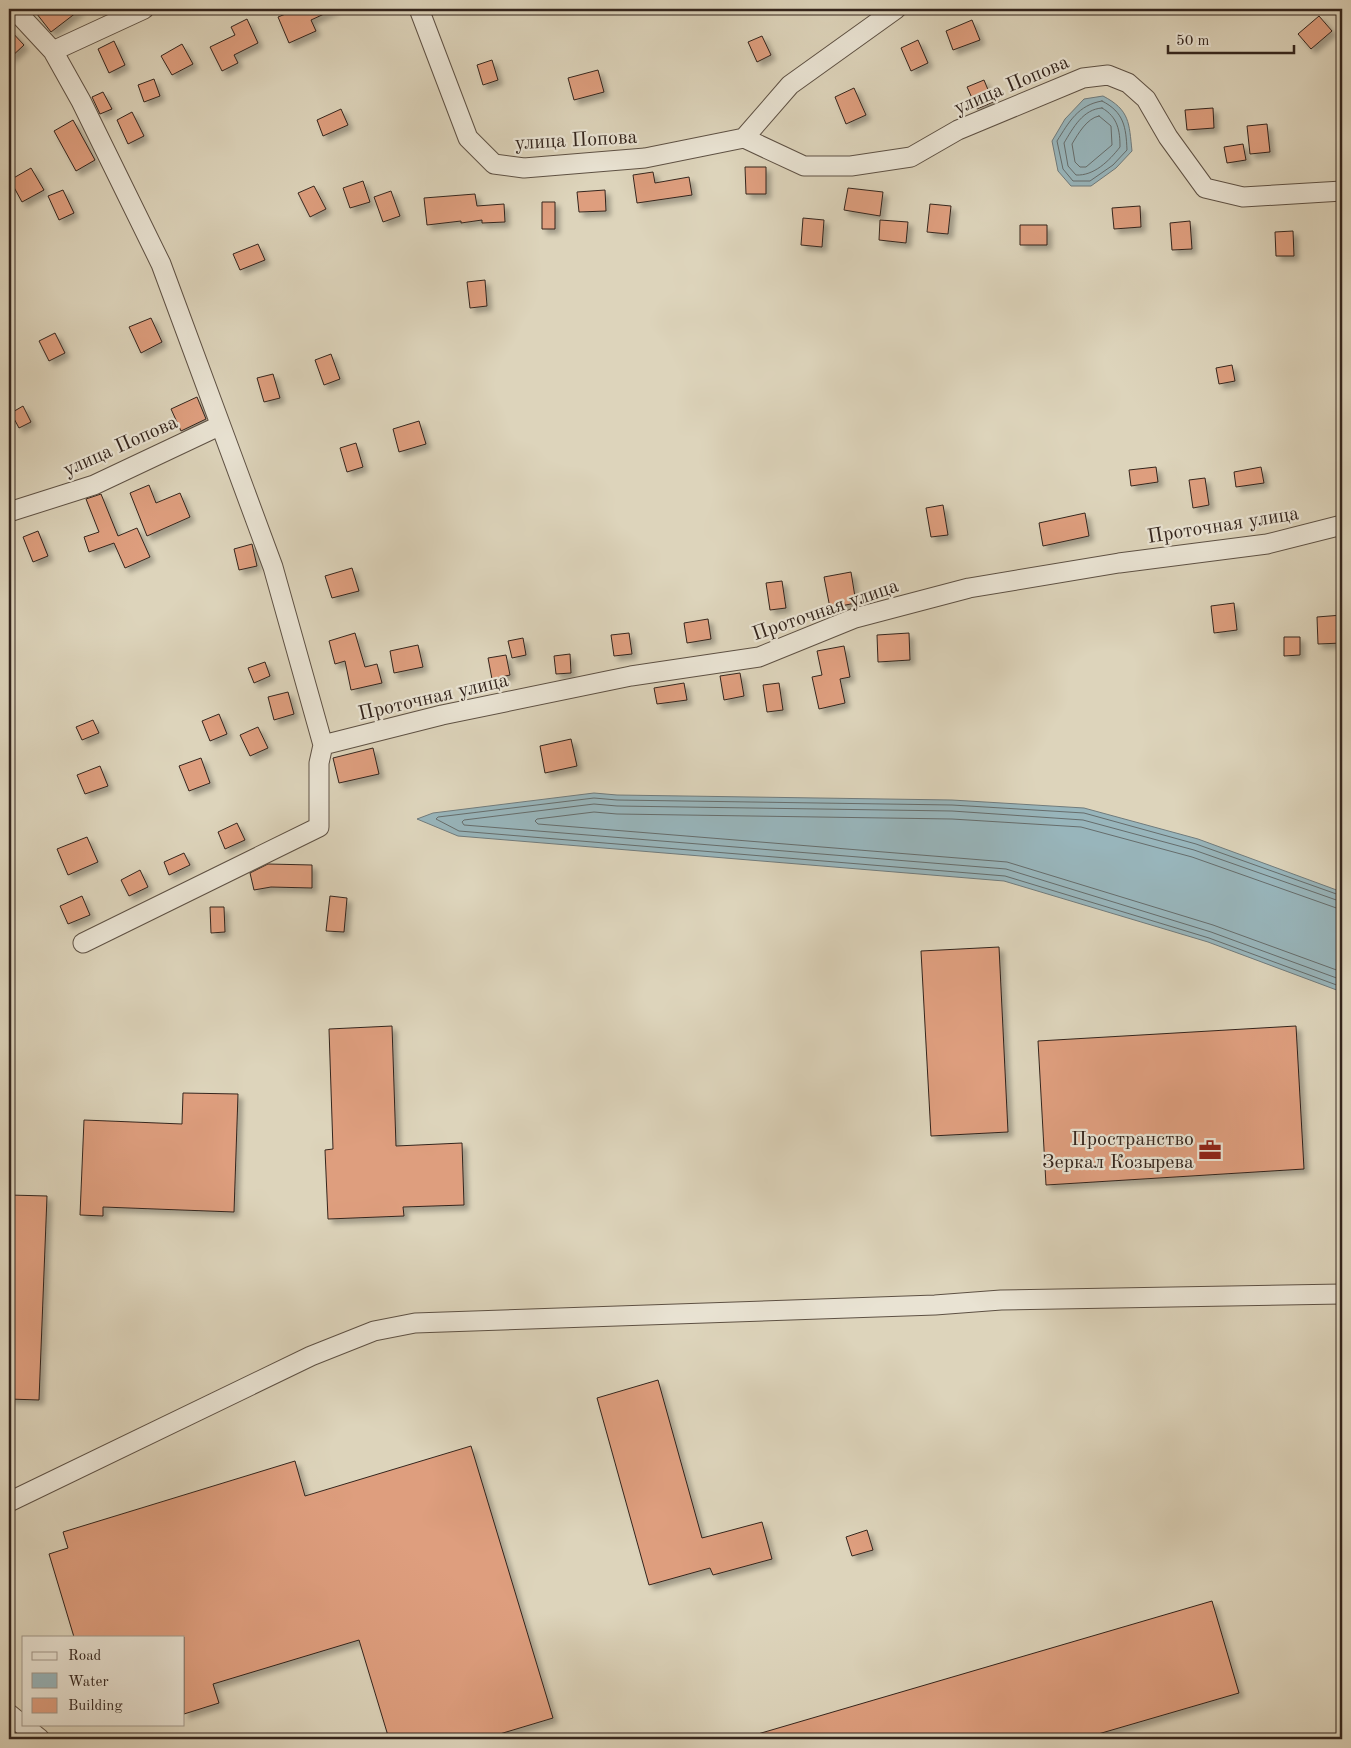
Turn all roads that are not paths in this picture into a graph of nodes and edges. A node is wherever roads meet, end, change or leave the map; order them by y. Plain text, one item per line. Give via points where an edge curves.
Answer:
1 (144, 9) edge
2 (419, 9) edge
3 (896, 9) edge
4 (14, 14) edge
5 (53, 51) junction
6 (744, 138) junction
7 (1342, 191) edge
8 (219, 426) junction
9 (9, 512) edge
10 (1342, 526) edge
11 (323, 744) junction
12 (84, 943) dead end
13 (1342, 1294) edge
14 (9, 1502) edge
15 (9, 1714) edge
16 (22, 1724) edge
17 (24, 1726) edge
18 (40, 1739) edge

1 - 5 street
2 - 6 street, улица Попова via 468,138 494,164 524,168 645,158
3 - 6 street via 790,85
4 - 5 street
5 - 8 street via 161,264
6 - 7 street, улица Попова via 804,166 851,166 911,157 958,130 1083,78 1108,75 1128,83 1146,99 1168,137 1205,188 1243,197
8 - 9 street, улица Попова via 94,485
8 - 11 street via 273,568
10 - 11 street, Проточная улица via 1267,544 1119,563 969,588 855,618 760,657 621,678
11 - 12 street via 319,763 319,828
13 - 14 street via 1001,1300 415,1323 374,1331 311,1356
15 - 16 street
17 - 18 street

